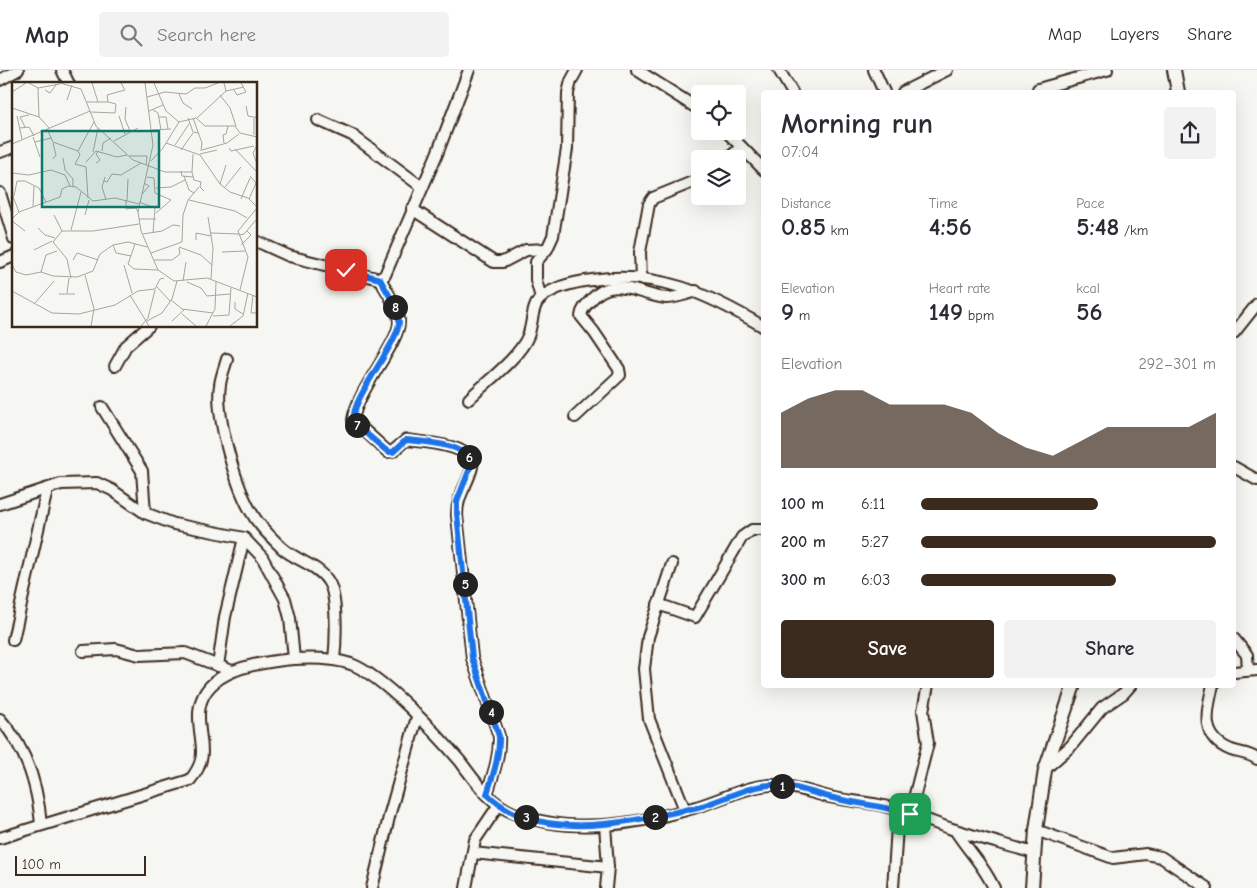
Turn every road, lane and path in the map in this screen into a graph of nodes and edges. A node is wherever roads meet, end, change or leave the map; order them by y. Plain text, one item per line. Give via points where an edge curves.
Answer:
1 (18, 70) edge
2 (62, 70) edge
3 (469, 70) edge
4 (577, 70) edge
5 (637, 70) edge
6 (779, 70) edge
7 (874, 70) edge
8 (1107, 70) edge
9 (1174, 70) edge
10 (943, 71) edge
11 (0, 80) edge
12 (68, 82) edge
13 (1038, 89) dead end
14 (791, 90) edge
15 (883, 90) edge
16 (907, 90) edge
17 (1178, 90) edge
18 (691, 104) edge
19 (318, 120) dead end
20 (734, 140) edge
21 (741, 147) junction
22 (738, 150) edge
23 (761, 167) edge
24 (691, 183) edge
25 (422, 187) junction
26 (0, 193) edge
27 (412, 209) junction
28 (12, 232) edge
29 (258, 242) edge
30 (547, 249) junction
31 (12, 257) edge
32 (0, 262) edge
33 (641, 278) junction
34 (380, 279) junction
35 (696, 291) junction
36 (540, 298) junction
37 (1257, 304) edge
38 (761, 325) edge
39 (147, 328) edge
40 (1236, 330) edge
41 (227, 359) dead end
42 (115, 366) dead end
43 (469, 400) dead end
44 (102, 407) dead end
45 (575, 417) dead end
46 (1236, 468) edge
47 (1257, 480) edge
48 (47, 490) junction
49 (0, 504) edge
50 (145, 513) junction
51 (761, 530) edge
52 (244, 538) junction
53 (672, 564) dead end
54 (658, 604) junction
55 (13, 640) dead end
56 (1236, 641) edge
57 (83, 650) dead end
58 (294, 659) junction
59 (334, 660) junction
60 (218, 666) junction
61 (1252, 670) edge
62 (232, 671) junction
63 (1236, 672) edge
64 (927, 688) edge
65 (1073, 688) edge
66 (1128, 688) edge
67 (1212, 688) edge
68 (417, 717) junction
69 (0, 719) edge
70 (1257, 759) edge
71 (1044, 770) junction
72 (487, 794) junction
73 (498, 806) junction
74 (686, 810) junction
75 (898, 810) junction
76 (910, 814) junction
77 (41, 825) junction
78 (605, 825) junction
79 (956, 830) junction
80 (1036, 830) junction
81 (0, 838) edge
82 (473, 853) junction
83 (1034, 853) junction
84 (608, 867) junction
85 (372, 888) edge
86 (466, 888) edge
87 (606, 888) edge
88 (894, 888) edge
89 (994, 888) edge
90 (1032, 888) edge
91 (1207, 888) edge

1 - 11 street
2 - 12 street
3 - 25 street
4 - 30 street via 568,93 567,149 554,236
5 - 18 street
6 - 14 street
7 - 15 street
8 - 13 street
9 - 17 street
10 - 16 street
19 - 25 street via 352,135
20 - 21 street
21 - 22 street
21 - 23 street
24 - 33 street via 652,198 640,252
25 - 27 street
26 - 28 street
27 - 30 street via 494,262 503,262 526,250
27 - 34 street via 385,275
29 - 34 street via 289,256
30 - 36 street via 536,262
31 - 32 street
33 - 35 street
33 - 36 street via 574,282
34 - 72 street via 397,311 399,322 393,339 366,385 353,420 388,452 393,452 406,440 448,446 466,453 470,459 472,468 457,501 457,514 472,658 499,736 500,747
35 - 38 street via 732,307
35 - 45 street via 672,298 619,287 598,291 582,309 581,316 620,375
36 - 43 street via 528,336 520,349
37 - 40 street
39 - 42 street via 126,346
41 - 59 street via 220,384 219,409 238,484 265,532 285,551 323,574 330,582 336,645
44 - 50 street via 142,471
46 - 47 street
48 - 49 street
48 - 50 street via 61,484 97,484 112,490
48 - 55 street
50 - 52 street via 199,531
51 - 54 street via 752,530 742,537 695,617
52 - 58 street via 262,557 285,599
52 - 60 street via 225,617
53 - 54 street
54 - 74 street via 648,637 644,670 646,698 655,736
56 - 61 street via 1247,655
57 - 60 street via 116,648 139,655 185,653
58 - 59 street
58 - 62 street
59 - 68 street via 362,669 377,679
60 - 62 street
61 - 63 street
62 - 77 street via 210,687 201,702 202,759 200,768 190,780
64 - 76 street via 923,711 928,743
65 - 71 street
66 - 71 street via 1102,708 1071,746
67 - 70 street via 1206,720 1212,736 1229,750
68 - 72 street
68 - 85 street
69 - 77 street via 17,742 33,778
71 - 80 street
72 - 73 street
73 - 78 street via 543,822
73 - 82 street via 475,840
74 - 75 street via 770,785
74 - 78 street
75 - 76 street
75 - 88 street
76 - 79 street
77 - 81 street
78 - 84 street
79 - 83 street
79 - 89 street via 982,863
80 - 83 street
80 - 91 street via 1113,858 1154,854
82 - 84 street
82 - 86 street
83 - 90 street
84 - 87 street

